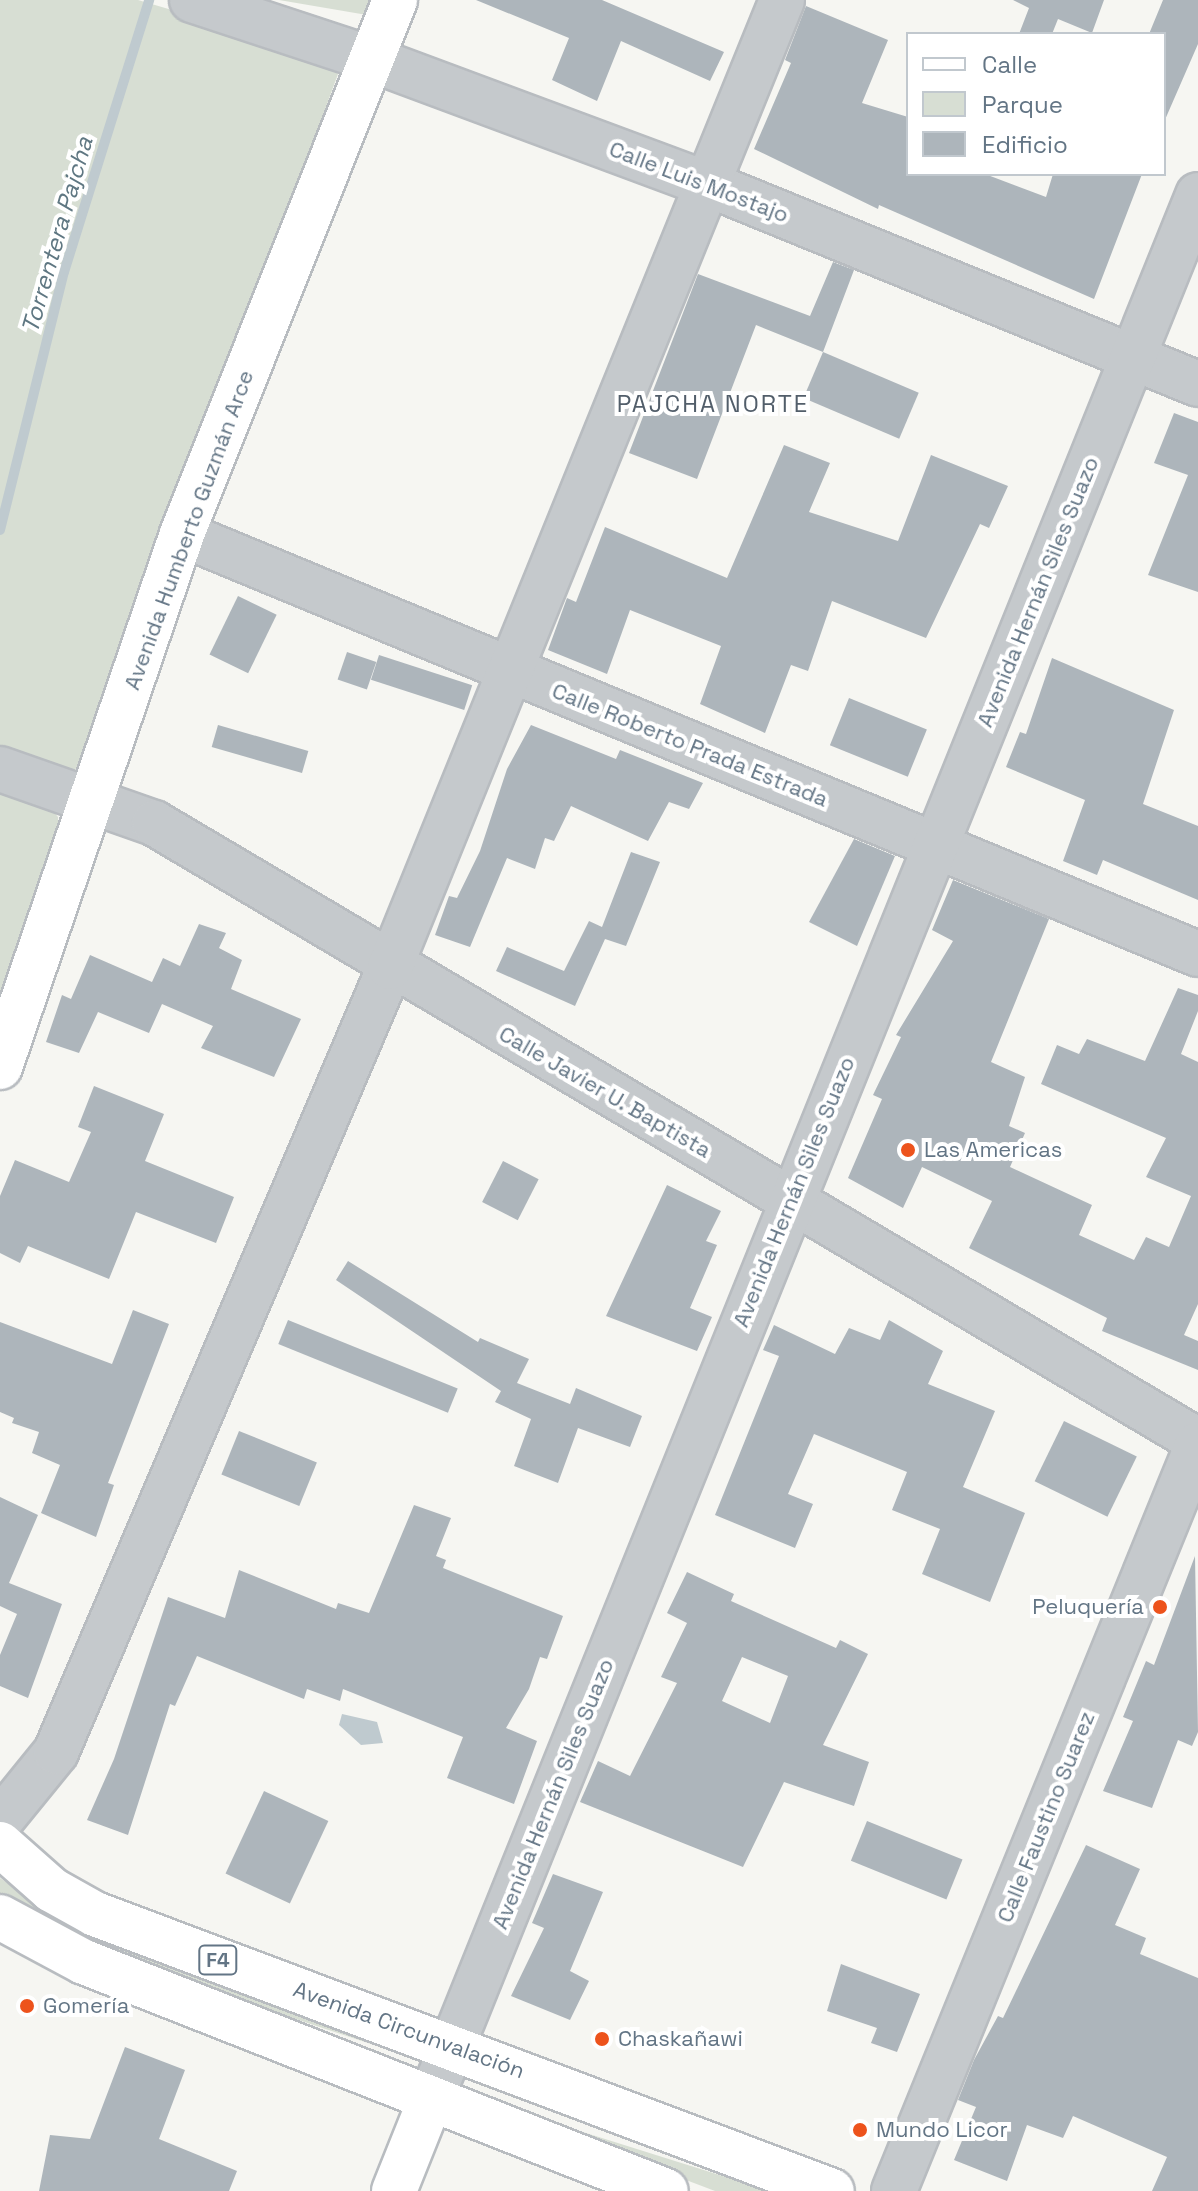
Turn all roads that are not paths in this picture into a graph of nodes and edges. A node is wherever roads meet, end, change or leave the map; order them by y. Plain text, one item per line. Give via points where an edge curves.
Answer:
1 (192, 0) edge
2 (395, 0) edge
3 (782, 0) edge
4 (371, 59) junction
5 (708, 184) junction
6 (1198, 195) edge
7 (1131, 358) junction
8 (1198, 384) edge
9 (182, 534) junction
10 (512, 672) junction
11 (0, 769) edge
12 (92, 801) junction
13 (936, 845) junction
14 (1198, 954) edge
15 (390, 967) junction
16 (0, 1067) edge
17 (789, 1200) junction
18 (1198, 1442) edge
19 (0, 1821) edge
20 (0, 1844) edge
21 (1, 1922) edge
22 (453, 2046) junction
23 (430, 2101) junction
24 (394, 2191) edge
25 (666, 2191) edge
26 (832, 2191) edge
27 (894, 2191) edge

1 - 4 street, Calle Luis Mostajo
2 - 4 main road, Avenida Humberto Guzmán Arce
3 - 5 street
4 - 5 street, Calle Luis Mostajo
4 - 9 main road, Avenida Humberto Guzmán Arce
5 - 7 street, Calle Luis Mostajo
5 - 10 street
6 - 7 street, Avenida Hernán Siles Suazo
7 - 8 street, Calle Luis Mostajo
7 - 13 street, Avenida Hernán Siles Suazo
9 - 10 street, Calle Roberto Prada Estrada
9 - 12 main road, Avenida Humberto Guzmán Arce
10 - 13 street, Calle Roberto Prada Estrada
10 - 15 street
11 - 12 street, Calle Javier U. Baptista
12 - 15 street, Calle Javier U. Baptista via 154,823
12 - 16 main road, Avenida Humberto Guzmán Arce
13 - 14 street, Calle Roberto Prada Estrada
13 - 17 street, Avenida Hernán Siles Suazo
15 - 17 street, Calle Javier U. Baptista
15 - 19 street via 56,1752
17 - 18 street, Calle Javier U. Baptista
17 - 22 street, Avenida Hernán Siles Suazo
18 - 27 street, Calle Faustino Suarez
20 - 22 main road, Avenida Circunvalación / F4 via 52,1890 95,1914
21 - 23 main road, F4 via 84,1962
22 - 23 street, Avenida Hernán Siles Suazo
22 - 26 main road, Avenida Circunvalación / F4
23 - 24 main road, Avenida Hernán Siles Suazo
23 - 25 main road, F4

